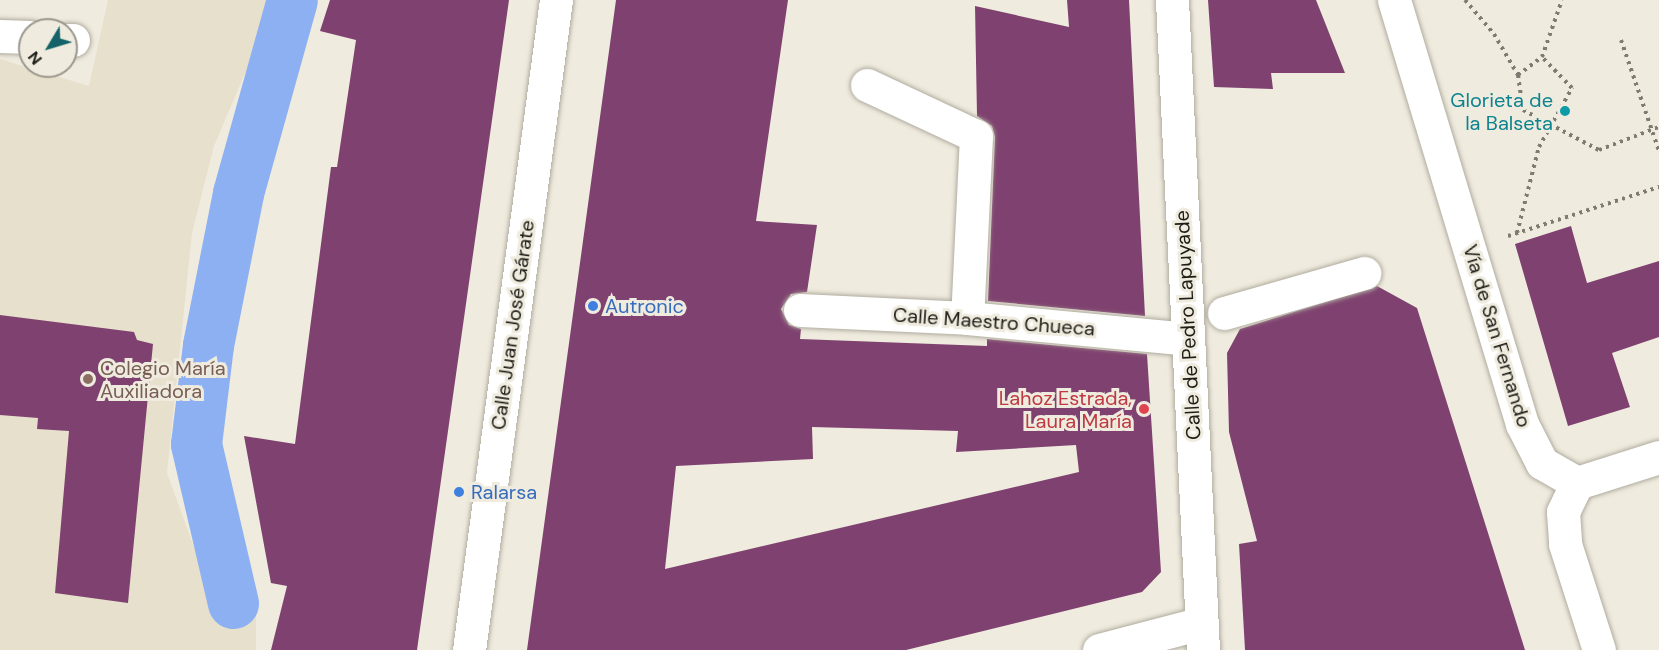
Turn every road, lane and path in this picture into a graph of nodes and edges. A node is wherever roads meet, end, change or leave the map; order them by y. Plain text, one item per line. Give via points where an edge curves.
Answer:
1 (556, 0) edge
2 (1172, 0) edge
3 (1394, 0) edge
4 (1465, 0) edge
5 (1562, 0) edge
6 (0, 36) edge
7 (18, 37) edge
8 (1621, 40) dead end
9 (1542, 57) junction
10 (1518, 75) junction
11 (867, 85) dead end
12 (1550, 126) junction
13 (1659, 127) edge
14 (1651, 130) junction
15 (1659, 151) edge
16 (1659, 188) edge
17 (1517, 233) junction
18 (1501, 239) dead end
19 (1364, 273) dead end
20 (800, 310) dead end
21 (1224, 313) dead end
22 (967, 318) junction
23 (1188, 339) junction
24 (1659, 457) edge
25 (1577, 483) junction
26 (1202, 636) edge
27 (469, 650) edge
28 (1099, 650) edge
29 (1599, 650) edge

1 - 27 street, Calle Juan José Gárate
2 - 23 street, Calle de Pedro Lapuyade
3 - 25 street, Vía de San Fernando via 1522,424 1542,463
4 - 10 path via 1494,34
5 - 9 path
6 - 7 street
8 - 14 path
9 - 10 path
9 - 12 path via 1572,88
10 - 12 path via 1524,110
11 - 22 street via 976,136
12 - 14 path via 1599,150
12 - 17 path
13 - 14 path
14 - 15 path
16 - 17 path
17 - 18 path
19 - 21 street
20 - 22 street, Calle Maestro Chueca
22 - 23 street, Calle Maestro Chueca
23 - 26 street, Calle de Pedro Lapuyade
24 - 25 street
25 - 29 street via 1563,513 1565,544
26 - 28 street

